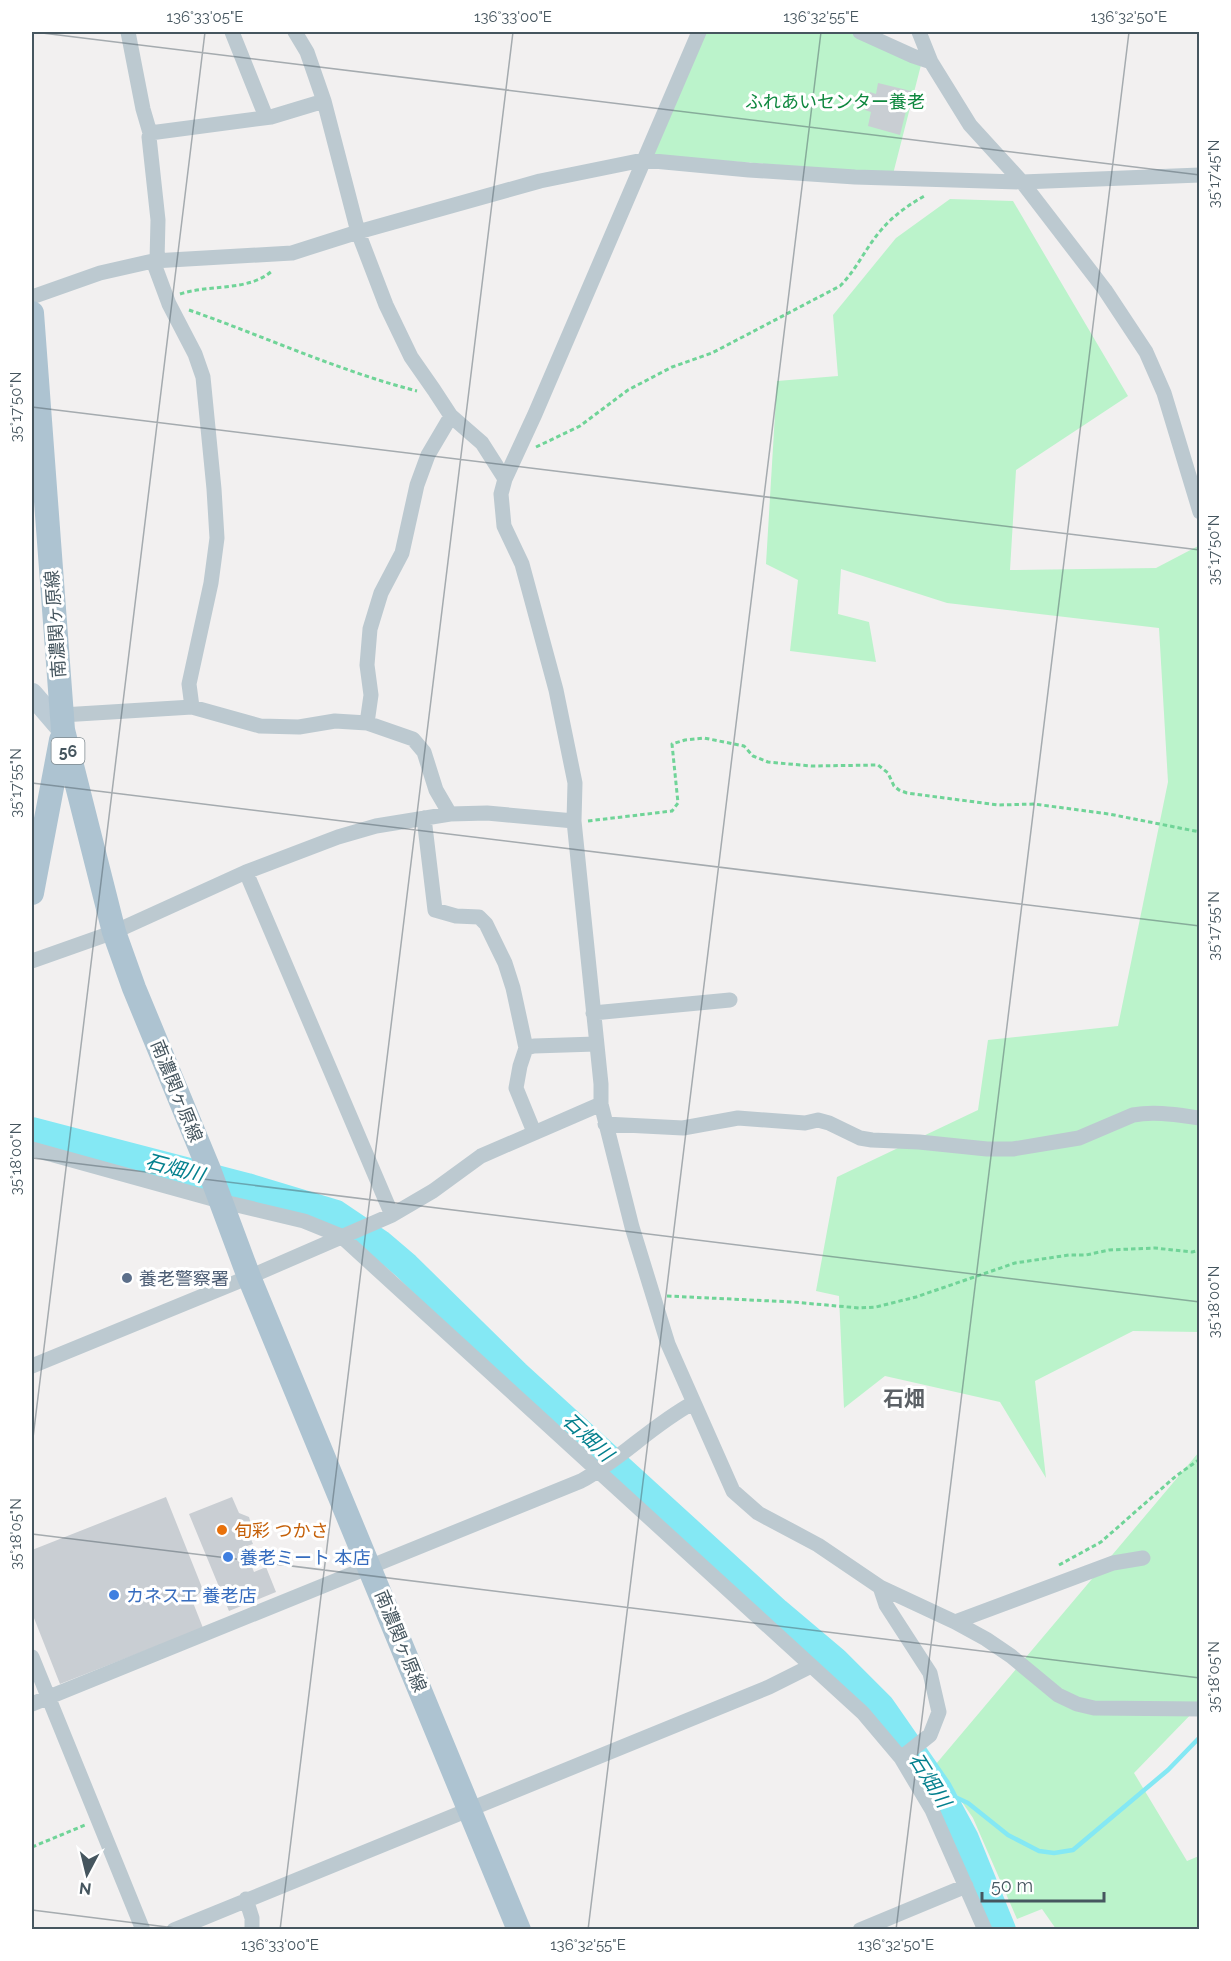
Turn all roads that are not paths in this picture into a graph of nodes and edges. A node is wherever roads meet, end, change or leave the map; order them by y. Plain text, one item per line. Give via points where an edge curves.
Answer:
1 (128, 32) edge
2 (232, 32) edge
3 (295, 32) edge
4 (699, 32) edge
5 (860, 32) edge
6 (920, 32) edge
7 (931, 62) junction
8 (324, 101) junction
9 (266, 117) junction
10 (150, 133) junction
11 (642, 160) junction
12 (1200, 174) edge
13 (1022, 182) junction
14 (358, 232) junction
15 (155, 261) junction
16 (32, 297) edge
17 (32, 313) edge
18 (452, 416) junction
19 (505, 479) junction
20 (1200, 512) edge
21 (32, 694) edge
22 (192, 707) junction
23 (62, 723) junction
24 (367, 723) junction
25 (450, 814) junction
26 (424, 818) junction
27 (574, 822) junction
28 (246, 872) junction
29 (32, 893) edge
30 (114, 932) junction
31 (32, 961) edge
32 (730, 1000) dead end
33 (594, 1013) junction
34 (596, 1044) junction
35 (526, 1048) junction
36 (601, 1104) junction
37 (1200, 1118) edge
38 (605, 1124) junction
39 (534, 1132) junction
40 (32, 1149) edge
41 (219, 1198) junction
42 (392, 1215) junction
43 (345, 1235) junction
44 (249, 1277) junction
45 (32, 1366) edge
46 (693, 1403) junction
47 (602, 1468) junction
48 (1143, 1558) dead end
49 (370, 1566) junction
50 (880, 1587) junction
51 (955, 1622) junction
52 (32, 1657) edge
53 (811, 1666) junction
54 (49, 1698) junction
55 (32, 1704) edge
56 (1200, 1709) edge
57 (901, 1758) junction
58 (469, 1808) junction
59 (966, 1886) junction
60 (246, 1899) junction
61 (143, 1929) edge
62 (174, 1929) edge
63 (252, 1929) edge
64 (519, 1929) edge
65 (860, 1929) edge
66 (985, 1929) edge

1 - 10 street
2 - 9 street
3 - 8 street via 307,52
4 - 11 street
5 - 7 street
6 - 7 street
7 - 13 street via 970,124
8 - 9 street
8 - 14 street
9 - 10 street
10 - 15 street via 158,220
11 - 13 street via 820,175
11 - 14 street via 540,181
11 - 19 street
12 - 13 street
13 - 20 street via 1105,290 1146,352 1164,393
14 - 15 street via 292,253
14 - 18 street via 411,357
15 - 16 street via 100,273
15 - 22 street via 168,302 202,376 214,489 217,538 189,684
17 - 23 main road, 南濃関ヶ原線 / 56
18 - 19 street via 482,443
18 - 24 street via 428,455 402,553 381,593 370,629 367,664 371,695
19 - 27 street via 501,494 504,526 522,564 556,690 575,783
21 - 23 main road
22 - 23 street
22 - 24 street via 260,726
23 - 29 main road
23 - 30 main road, 南濃関ヶ原線 / 56
24 - 25 street via 413,739 424,752 436,790
25 - 26 street
25 - 27 street via 487,813
26 - 28 street via 338,837
26 - 35 street via 435,910 479,917 486,924 505,963
27 - 33 street
28 - 30 street
28 - 42 street
30 - 31 street
30 - 41 main road, 南濃関ヶ原線 / 56
32 - 33 street
33 - 34 street
34 - 35 street
34 - 36 street
35 - 39 street via 516,1088
36 - 38 street
36 - 39 street
37 - 38 street via 1141,1113 1079,1138 1004,1149 872,1140 818,1120 805,1123 738,1118 683,1128
38 - 46 street via 651,1295
39 - 42 street via 482,1155
40 - 41 street
41 - 43 street
41 - 44 main road, 南濃関ヶ原線 / 56
42 - 43 street
43 - 44 street
43 - 47 street
44 - 45 street
44 - 49 main road, 南濃関ヶ原線 / 56
46 - 47 street
46 - 50 street via 733,1491 758,1514 818,1545
47 - 49 street via 581,1481
47 - 53 street
48 - 51 street via 1113,1563
49 - 54 street
49 - 58 main road, 南濃関ヶ原線 / 56
50 - 51 street
50 - 57 street via 886,1605 930,1673 939,1712 930,1735
51 - 56 street via 986,1639 1058,1695 1077,1704 1094,1708
52 - 54 street
53 - 57 street via 862,1713
53 - 58 street via 769,1687
54 - 55 street
54 - 61 street
57 - 59 street via 932,1810
58 - 60 street
58 - 64 main road, 南濃関ヶ原線 / 56
59 - 65 street
59 - 66 street
60 - 62 street
60 - 63 street

